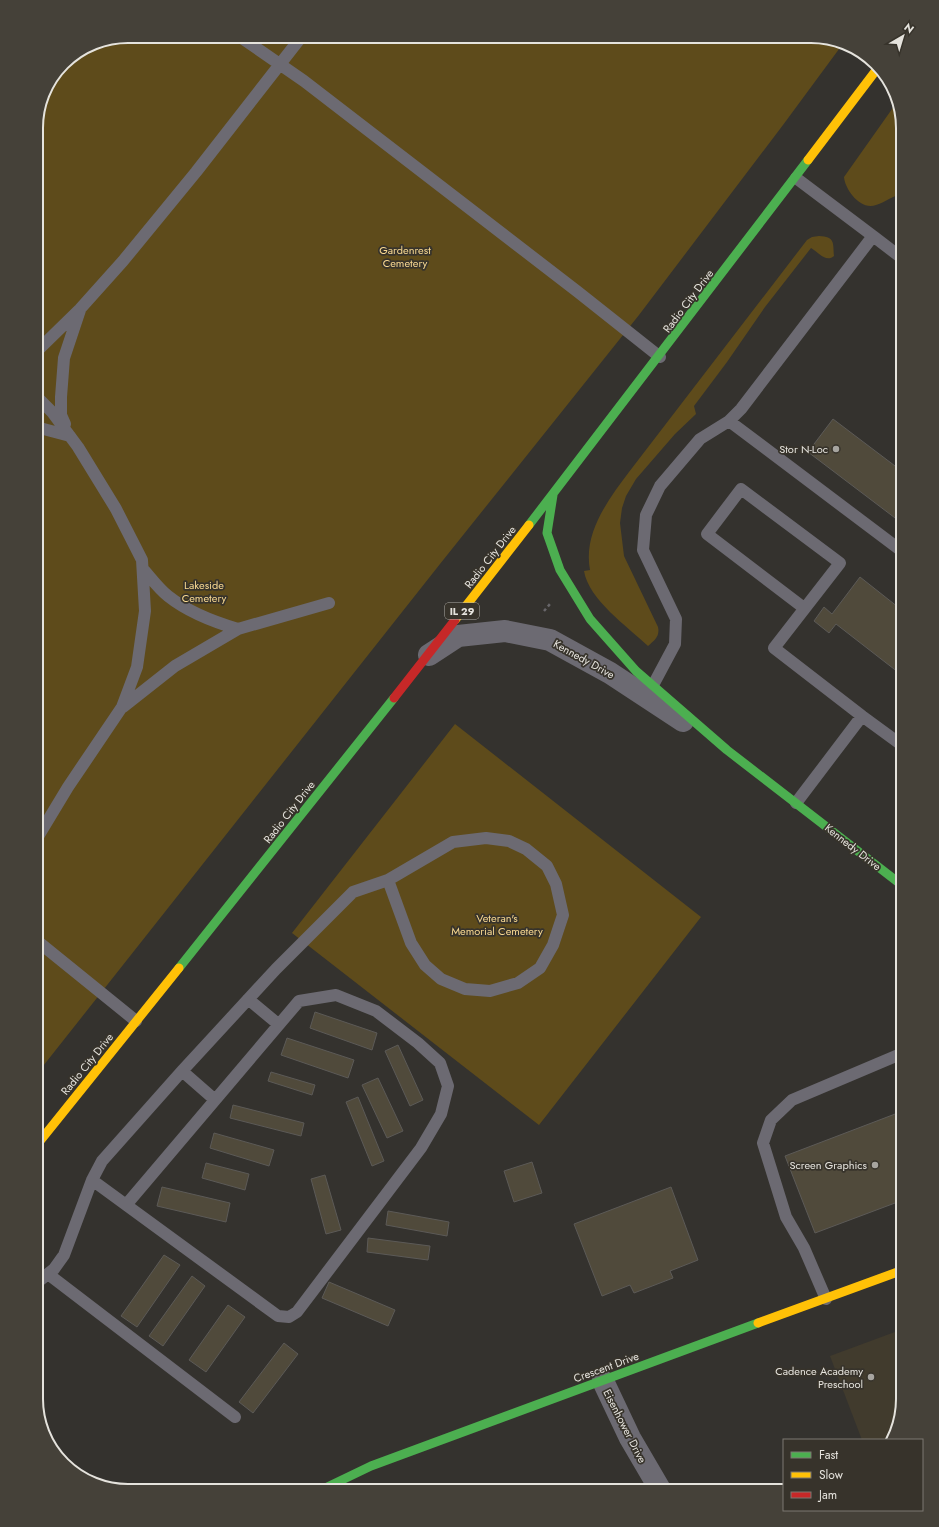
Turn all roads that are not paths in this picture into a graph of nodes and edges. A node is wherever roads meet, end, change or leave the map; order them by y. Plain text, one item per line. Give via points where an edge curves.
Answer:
1 (248, 43) edge
2 (296, 43) edge
3 (279, 64) junction
4 (875, 72) edge
5 (796, 178) junction
6 (873, 236) junction
7 (896, 254) edge
8 (80, 309) junction
9 (43, 345) edge
10 (660, 357) junction
11 (43, 403) edge
12 (728, 421) junction
13 (43, 429) edge
14 (70, 436) junction
15 (553, 495) junction
16 (896, 547) edge
17 (143, 569) junction
18 (329, 602) dead end
19 (804, 608) junction
20 (238, 629) junction
21 (427, 656) junction
22 (649, 691) junction
23 (122, 707) junction
24 (862, 716) junction
25 (896, 741) edge
26 (727, 750) joint
27 (796, 803) junction
28 (43, 828) edge
29 (388, 880) junction
30 (896, 881) edge
31 (43, 946) edge
32 (248, 999) junction
33 (136, 1021) junction
34 (278, 1024) junction
35 (896, 1056) edge
36 (182, 1071) junction
37 (214, 1099) junction
38 (43, 1137) edge
39 (92, 1180) junction
40 (126, 1204) junction
41 (896, 1273) edge
42 (48, 1274) junction
43 (43, 1278) edge
44 (826, 1299) junction
45 (602, 1381) junction
46 (235, 1417) dead end
47 (333, 1484) edge
48 (657, 1484) edge

1 - 3 lane
2 - 3 lane
3 - 8 lane via 196,172
3 - 10 lane
4 - 5 main road, Radio City Drive / IL 29
5 - 6 lane
5 - 10 main road, Radio City Drive / IL 29
6 - 7 lane
6 - 12 lane via 741,409
8 - 9 lane
8 - 14 lane via 64,358 61,415
10 - 15 main road, Radio City Drive / IL 29
11 - 14 lane
12 - 16 lane
12 - 22 lane via 700,439 660,486 646,516 642,550 676,619 675,644
13 - 14 lane
14 - 17 lane via 116,510 142,560
15 - 21 main road, Radio City Drive / IL 29
15 - 22 main road, Kennedy Drive via 547,533 560,570 590,619
17 - 20 lane via 168,596 192,612
17 - 23 lane via 145,610 137,666
18 - 20 lane
19 - 19 lane via 840,563 741,489 707,534
19 - 24 lane via 774,648
20 - 23 lane via 176,666
21 - 22 street, Kennedy Drive via 458,636 505,631 550,640
21 - 33 main road, Radio City Drive / IL 29
22 - 26 street, Kennedy Drive
23 - 28 lane
24 - 25 lane
24 - 27 lane
26 - 27 main road, Kennedy Drive
27 - 30 main road, Kennedy Drive
29 - 29 lane via 453,842 486,838 509,841 526,849 547,866 556,884 563,915 553,945 540,968 518,983 490,991 465,989 441,980 424,965 411,943
29 - 32 lane via 353,892
31 - 33 lane
32 - 34 lane
32 - 36 lane
33 - 38 main road, Radio City Drive / IL 29
34 - 37 lane
34 - 40 lane via 299,1001 336,995 376,1011 418,1043 440,1064 448,1086 441,1114 421,1148 297,1312 289,1317 278,1316
35 - 44 lane via 792,1100 771,1120 763,1143 786,1217 804,1248
36 - 37 lane
36 - 39 lane via 102,1161
37 - 40 lane
39 - 40 lane
39 - 42 lane via 64,1255
41 - 44 main road, Crescent Drive
42 - 43 lane
42 - 46 lane
44 - 45 main road, Crescent Drive
45 - 47 main road, Crescent Drive via 371,1466
45 - 48 street, Eisenhower Drive via 630,1438

